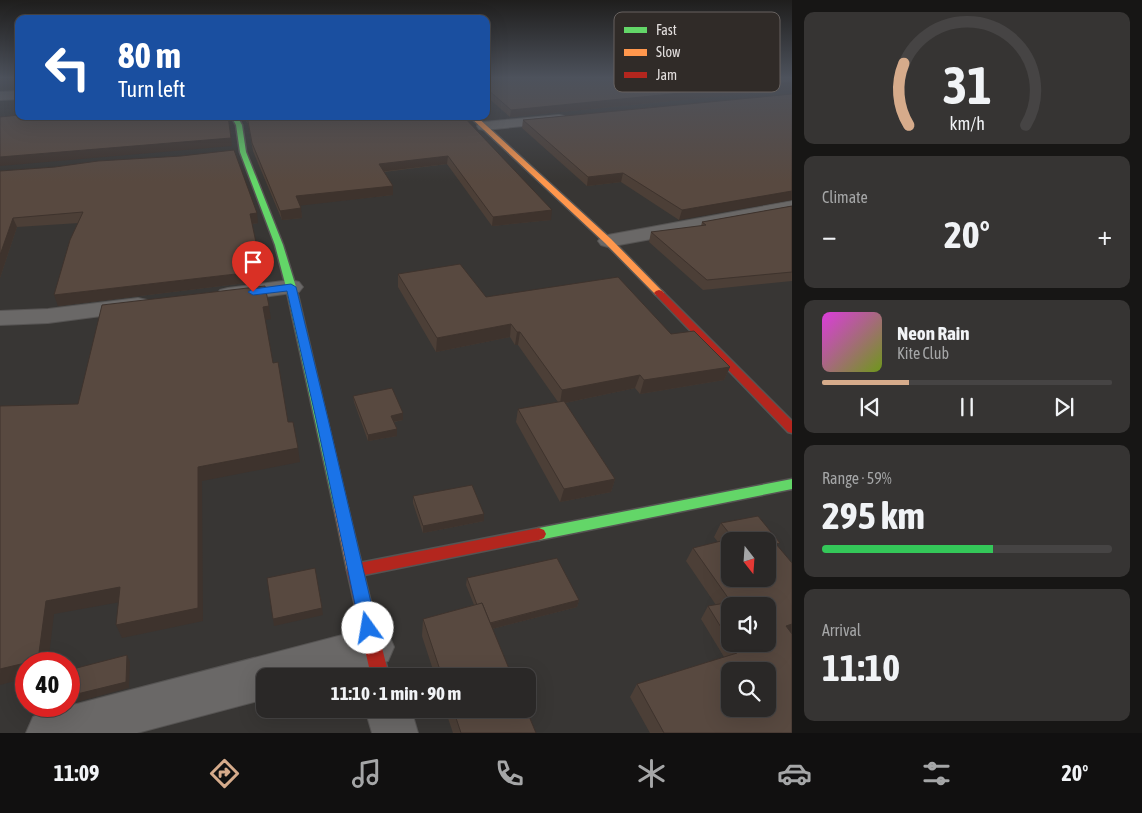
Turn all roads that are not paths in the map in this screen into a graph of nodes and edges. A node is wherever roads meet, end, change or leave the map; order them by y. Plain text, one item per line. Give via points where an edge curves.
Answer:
1 (570, 118) edge
2 (236, 120) edge
3 (477, 120) edge
4 (484, 126) junction
5 (243, 152) junction
6 (224, 154) edge
7 (792, 207) edge
8 (608, 241) junction
9 (291, 287) junction
10 (203, 298) edge
11 (164, 302) edge
12 (0, 318) edge
13 (792, 429) edge
14 (792, 484) edge
15 (355, 570) junction
16 (377, 662) edge
17 (329, 668) edge
18 (256, 679) edge
19 (390, 718) edge
20 (49, 733) edge
21 (394, 733) edge

1 - 4 street
2 - 5 street
3 - 4 street
4 - 8 street
5 - 6 street
5 - 9 street via 279,245
7 - 8 street
8 - 13 street
9 - 10 street
9 - 15 street
11 - 12 street via 48,316
14 - 15 street
15 - 16 street
16 - 17 street
18 - 20 street
19 - 21 street

